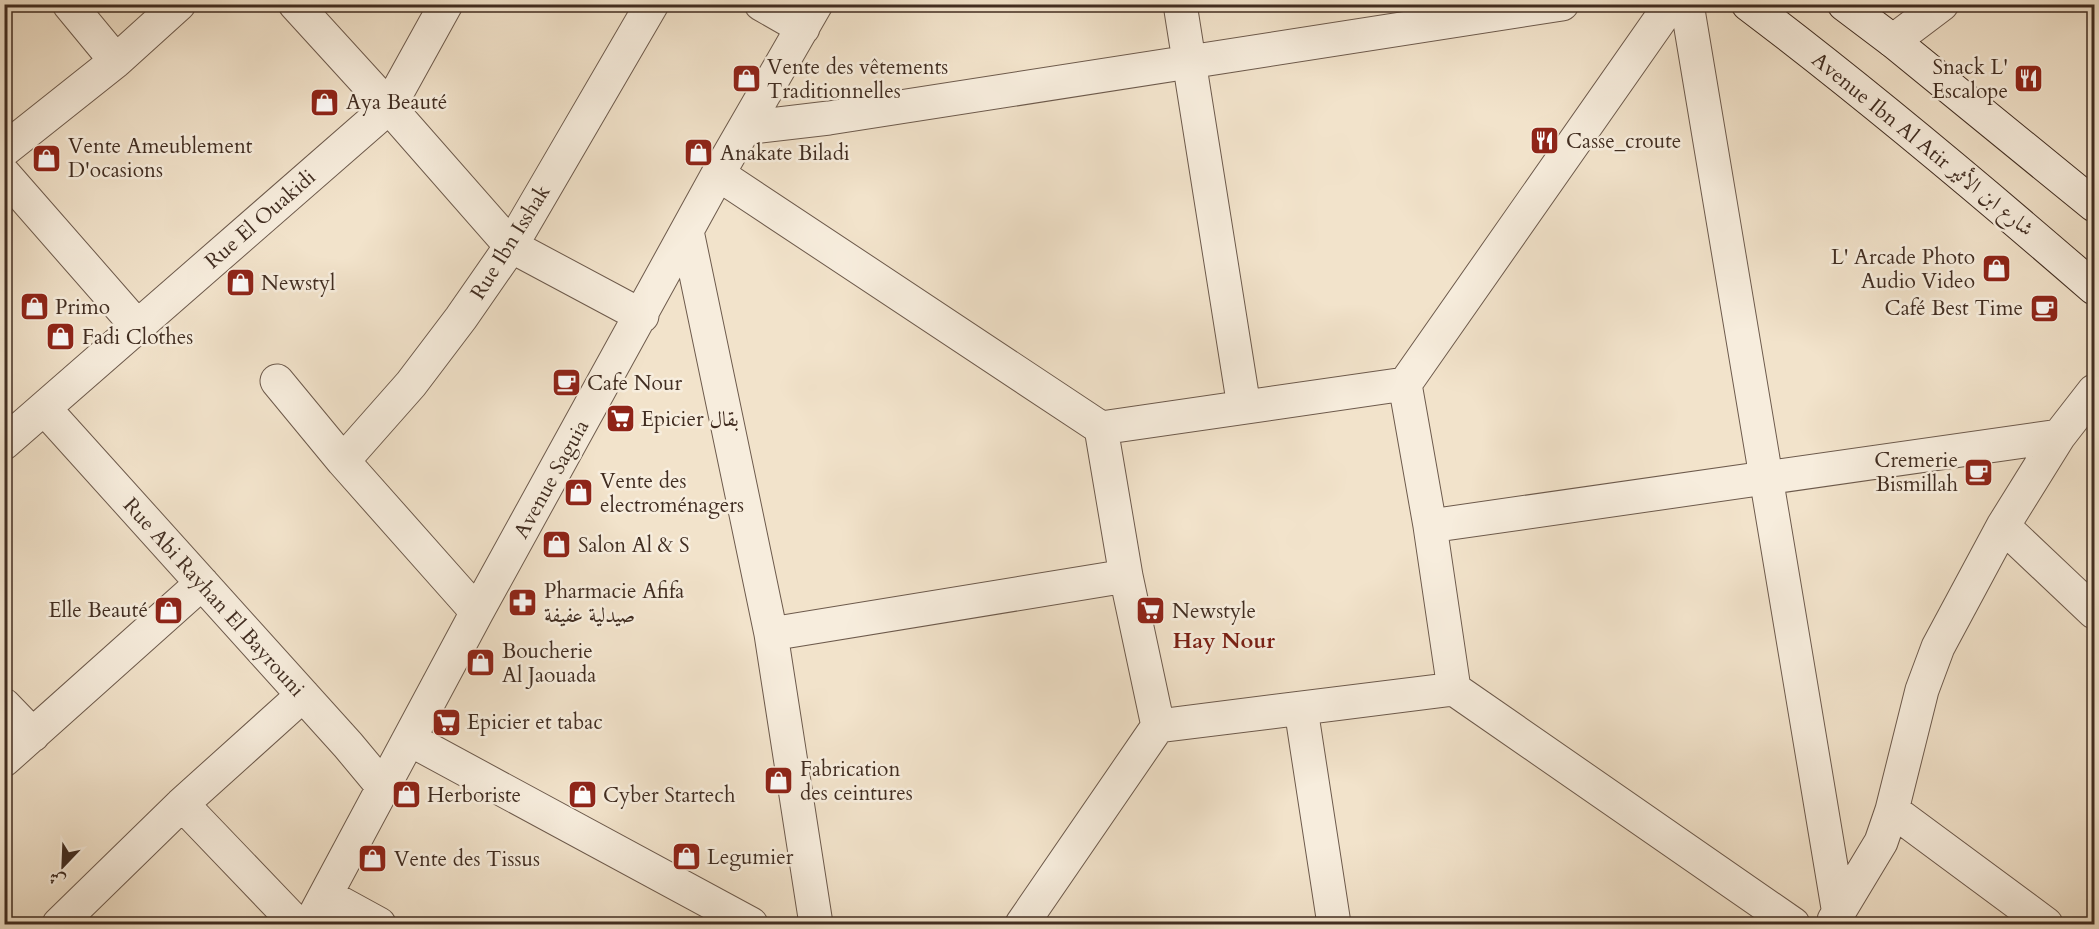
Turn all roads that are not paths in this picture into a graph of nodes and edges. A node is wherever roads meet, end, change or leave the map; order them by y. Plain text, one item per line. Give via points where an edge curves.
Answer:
1 (69, 4) edge
2 (179, 4) edge
3 (295, 4) edge
4 (446, 4) edge
5 (652, 4) edge
6 (761, 4) edge
7 (1180, 4) edge
8 (1563, 4) edge
9 (1671, 4) edge
10 (1687, 4) edge
11 (1748, 4) edge
12 (1844, 4) edge
13 (1942, 4) edge
14 (810, 16) edge
15 (1893, 41) junction
16 (116, 61) junction
17 (1189, 62) junction
18 (389, 107) junction
19 (745, 128) junction
20 (4, 150) edge
21 (4, 174) edge
22 (718, 174) junction
23 (2094, 205) edge
24 (687, 231) junction
25 (511, 246) junction
26 (2094, 288) edge
27 (642, 316) junction
28 (137, 326) junction
29 (277, 381) dead end
30 (1405, 384) junction
31 (2094, 391) edge
32 (1244, 407) junction
33 (44, 408) junction
34 (1101, 428) junction
35 (2059, 436) junction
36 (4, 443) edge
37 (343, 461) junction
38 (1767, 479) junction
39 (1430, 526) junction
40 (2003, 526) junction
41 (1126, 576) junction
42 (202, 583) junction
43 (477, 612) junction
44 (2094, 612) edge
45 (771, 634) junction
46 (1454, 689) junction
47 (303, 695) junction
48 (4, 705) edge
49 (1301, 709) junction
50 (1158, 726) junction
51 (33, 735) junction
52 (409, 739) junction
53 (4, 760) edge
54 (383, 787) junction
55 (182, 804) junction
56 (1892, 810) junction
57 (326, 895) junction
58 (1835, 919) edge
59 (71, 920) edge
60 (297, 924) edge
61 (310, 924) edge
62 (379, 924) edge
63 (751, 924) edge
64 (816, 924) edge
65 (1022, 924) edge
66 (1334, 924) edge
67 (1793, 924) edge
68 (2046, 924) edge

1 - 16 street
2 - 16 street
3 - 18 street
4 - 18 street, Rue El Ouakidi
5 - 25 street, Rue Ibn Isshak
6 - 14 street
7 - 17 street
8 - 17 street
9 - 30 street
10 - 38 street
11 - 26 street, Avenue Ibn Al Atir شارع ابن الأثير via 1952,165
12 - 15 street
13 - 15 street
14 - 19 street, Avenue Saguia
15 - 23 street
16 - 20 street
17 - 19 street
17 - 32 street
18 - 25 street
18 - 28 street, Rue El Ouakidi
19 - 22 street, Avenue Saguia
21 - 28 street
22 - 24 street, Avenue Saguia
22 - 34 street
24 - 27 street, Avenue Saguia
24 - 45 street
25 - 27 street
25 - 37 street, Rue Ibn Isshak via 411,384
27 - 43 street, Avenue Saguia
28 - 33 street, Rue El Ouakidi
29 - 37 street
30 - 32 street
30 - 39 street
31 - 35 street
32 - 34 street
33 - 36 street, Rue El Ouakidi
33 - 42 street, Rue Abi Rayhan El Bayrouni
34 - 41 street
35 - 38 street
35 - 40 street
37 - 43 street
38 - 39 street
38 - 58 street
39 - 46 street
40 - 44 street
40 - 56 street via 1938,647 1922,690
41 - 45 street
41 - 50 street
42 - 47 street, Rue Abi Rayhan El Bayrouni
42 - 51 street
43 - 52 street, Avenue Saguia
45 - 64 street
46 - 49 street
46 - 67 street
47 - 54 street, Rue Abi Rayhan El Bayrouni
47 - 55 street
48 - 51 street
49 - 50 street
49 - 66 street
50 - 65 street
51 - 53 street
52 - 54 street, Avenue Saguia
52 - 63 street
54 - 57 street, Avenue Saguia
55 - 59 street
55 - 60 street
56 - 58 street via 1881,842
56 - 68 street
57 - 61 street, Avenue Saguia
57 - 62 street

